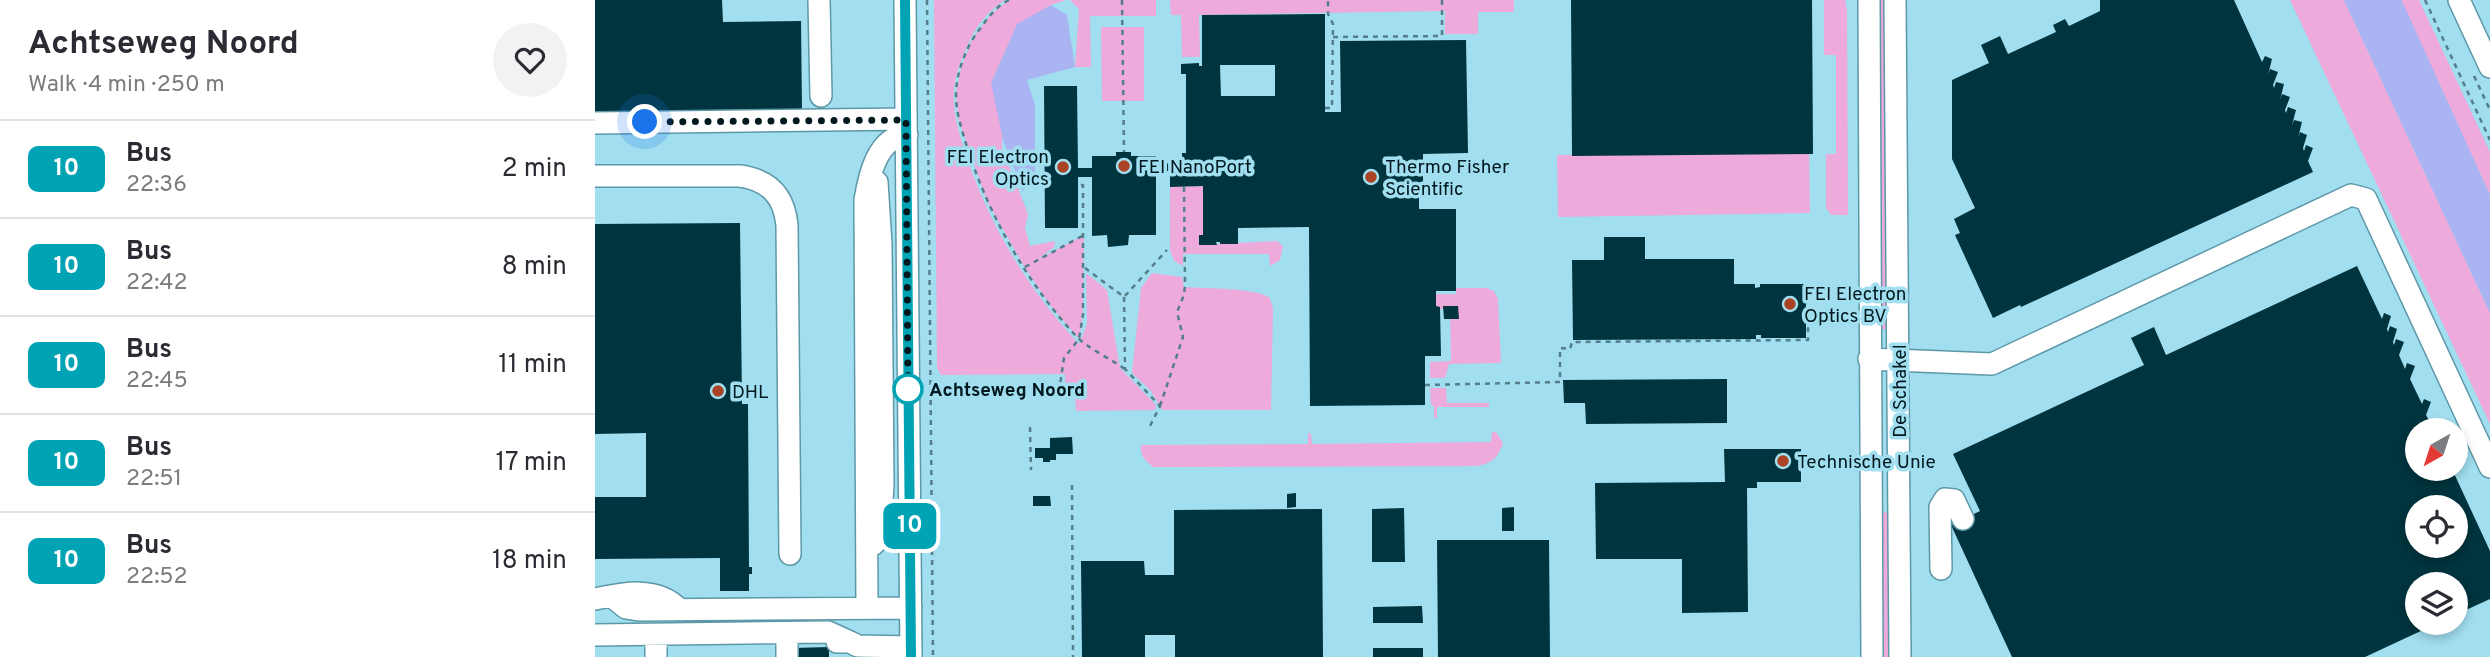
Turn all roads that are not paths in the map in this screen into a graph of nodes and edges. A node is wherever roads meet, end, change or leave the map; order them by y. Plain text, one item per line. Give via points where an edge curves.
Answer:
1 (819, 0) edge
2 (905, 0) edge
3 (1869, 0) edge
4 (1895, 0) edge
5 (2459, 0) edge
6 (2490, 67) edge
7 (821, 96) dead end
8 (595, 123) edge
9 (907, 127) junction
10 (595, 177) edge
11 (1869, 359) junction
12 (1899, 359) junction
13 (2490, 467) edge
14 (1963, 519) dead end
15 (790, 554) dead end
16 (1941, 569) dead end
17 (603, 598) edge
18 (867, 608) junction
19 (911, 608) junction
20 (680, 610) junction
21 (787, 634) junction
22 (595, 635) edge
23 (656, 635) junction
24 (823, 637) junction
25 (911, 652) edge
26 (656, 657) edge
27 (787, 657) edge
28 (1872, 657) edge
29 (1900, 657) edge

1 - 7 street
2 - 9 street
3 - 11 street, De Schakel
4 - 12 street, De Schakel
5 - 6 street
8 - 9 street
9 - 18 street via 879,155 867,185 864,219
9 - 19 street
10 - 15 street via 740,176 760,181 779,197 787,225
11 - 12 street
11 - 28 street, De Schakel
12 - 13 street via 1991,364 2351,195 2366,199
12 - 29 street, De Schakel
14 - 16 street via 1954,500 1945,499 1940,507
17 - 20 street via 632,610
18 - 19 street
18 - 20 street
19 - 25 street
20 - 24 street via 702,622 819,621 825,626
21 - 23 street
21 - 24 street
21 - 27 street
22 - 23 street
23 - 26 street
24 - 25 street

